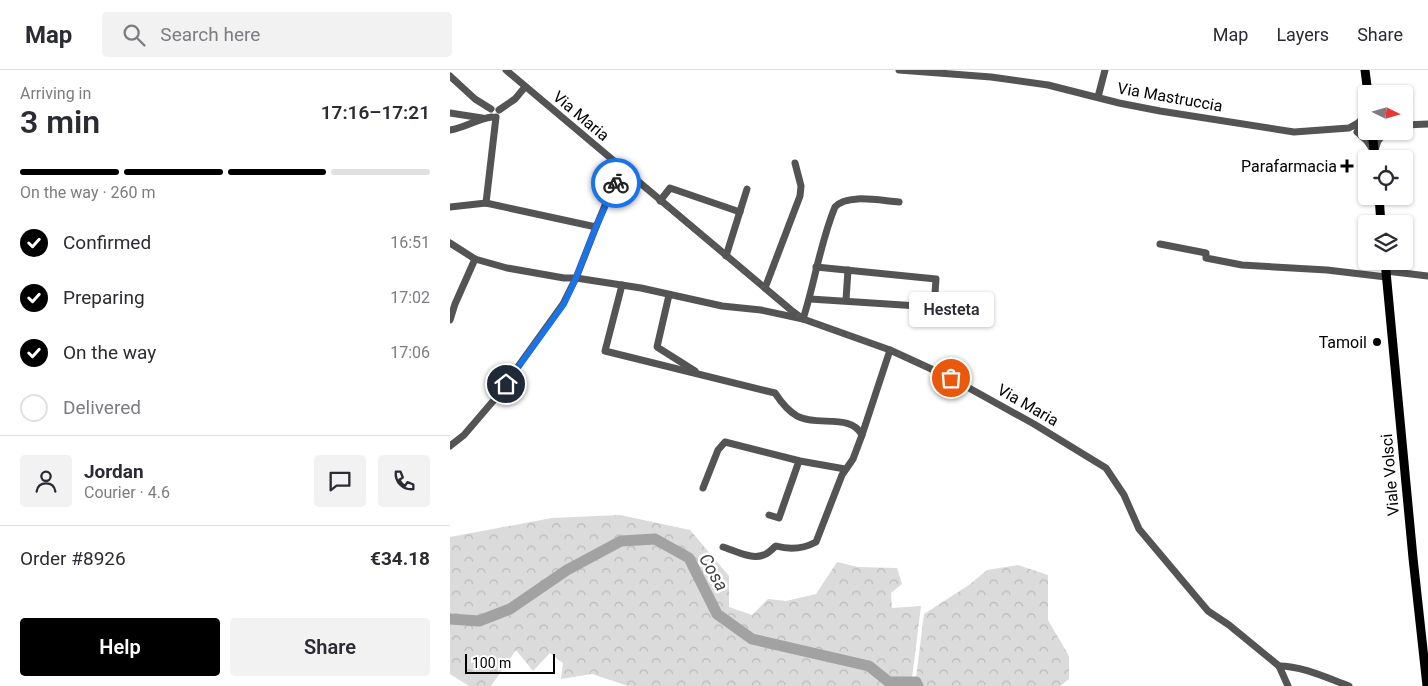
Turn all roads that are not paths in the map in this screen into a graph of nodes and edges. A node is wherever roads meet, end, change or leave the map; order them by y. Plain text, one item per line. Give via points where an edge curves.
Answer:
1 (506, 70) edge
2 (899, 70) edge
3 (1006, 70) edge
4 (1106, 70) edge
5 (1365, 70) edge
6 (450, 76) edge
7 (1003, 78) junction
8 (1367, 85) edge
9 (525, 87) junction
10 (1098, 97) junction
11 (450, 113) edge
12 (494, 113) junction
13 (482, 118) junction
14 (1358, 124) edge
15 (1428, 124) edge
16 (1413, 125) edge
17 (1358, 127) edge
18 (1353, 129) junction
19 (450, 130) edge
20 (1358, 131) edge
21 (1372, 150) edge
22 (795, 162) dead end
23 (623, 170) junction
24 (747, 189) dead end
25 (660, 201) junction
26 (899, 202) dead end
27 (486, 203) junction
28 (450, 207) edge
29 (740, 212) junction
30 (596, 227) junction
31 (450, 243) edge
32 (1160, 244) dead end
33 (726, 256) junction
34 (475, 259) junction
35 (816, 267) junction
36 (848, 270) junction
37 (1386, 270) edge
38 (1386, 274) junction
39 (1428, 276) edge
40 (576, 278) junction
41 (622, 285) junction
42 (765, 288) junction
43 (669, 295) junction
44 (810, 299) junction
45 (846, 300) junction
46 (803, 319) junction
47 (450, 320) edge
48 (890, 350) junction
49 (700, 374) junction
50 (862, 435) junction
51 (450, 446) edge
52 (799, 461) junction
53 (845, 469) junction
54 (703, 488) dead end
55 (769, 515) dead end
56 (723, 547) dead end
57 (1279, 666) junction
58 (1288, 686) edge
59 (1349, 686) edge
60 (1427, 686) edge

1 - 9 street, Via Maria
2 - 7 street, Via Mastruccia
3 - 7 street
4 - 10 street
5 - 8 main road
6 - 12 street
7 - 10 street, Via Mastruccia
9 - 12 street via 515,99
9 - 23 street, Via Maria
10 - 18 street, Via Mastruccia via 1160,111 1294,132
11 - 13 street
12 - 13 street
12 - 27 street
13 - 19 street
14 - 18 street
15 - 16 street
17 - 18 street
18 - 20 street
18 - 21 street
22 - 42 street via 800,196
23 - 25 street, Via Maria
23 - 30 street
24 - 29 street
25 - 29 street via 670,188
25 - 33 street, Via Maria
26 - 35 street via 853,199 839,202 832,213
27 - 28 street
27 - 30 street
29 - 33 street
30 - 40 street
31 - 34 street
32 - 38 street via 1206,253 1206,258 1242,264
33 - 42 street, Via Maria
34 - 40 street via 507,268
34 - 47 street
35 - 36 street
35 - 44 street
36 - 45 street
36 - 45 street via 936,280 934,307
37 - 38 main road, Viale Volsci
38 - 39 street
38 - 60 main road, Viale Volsci
40 - 41 street
40 - 51 street via 564,304 494,400 464,435
41 - 43 street
41 - 49 street via 605,351
42 - 46 street, Via Maria
43 - 46 street
43 - 49 street via 656,346
44 - 45 street
44 - 46 street
46 - 48 street, Via Maria
48 - 50 street
48 - 57 street, Via Maria via 976,392 1106,468 1124,495 1139,529 1208,611
49 - 50 street via 775,393 797,416 819,422 852,424
50 - 53 street via 853,459
52 - 53 street
52 - 54 street via 725,442 718,450
52 - 55 street via 779,518
53 - 56 street via 816,542 796,548 776,546 757,556
57 - 58 street, Via Maria
57 - 59 street

